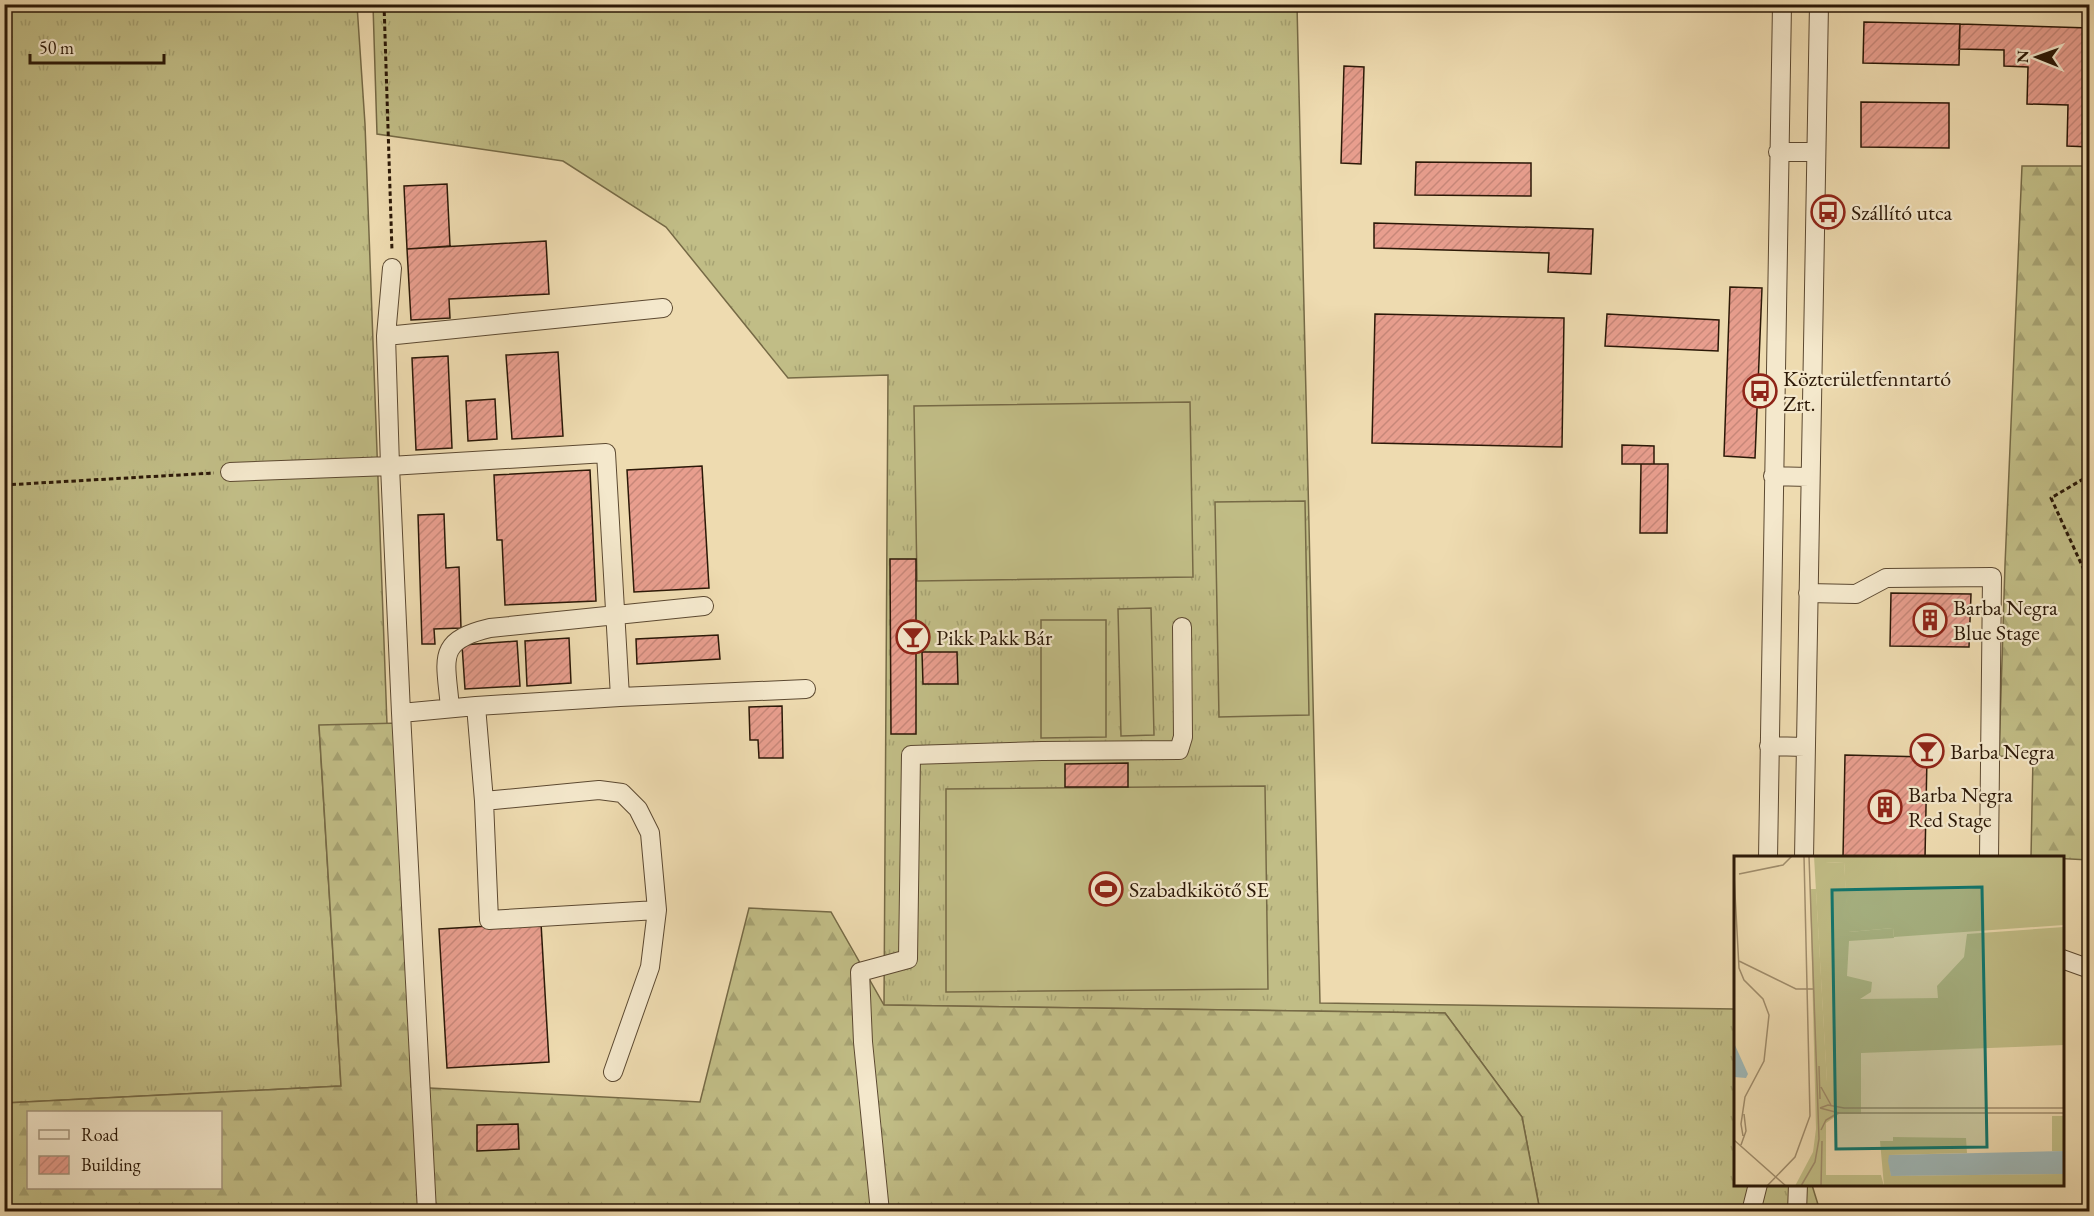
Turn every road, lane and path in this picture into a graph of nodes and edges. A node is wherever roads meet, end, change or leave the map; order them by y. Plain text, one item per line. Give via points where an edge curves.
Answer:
1 (384, 4) edge
2 (1782, 4) edge
3 (1819, 4) edge
4 (1778, 152) junction
5 (1816, 152) junction
6 (392, 268) joint
7 (663, 308) dead end
8 (386, 336) junction
9 (390, 465) junction
10 (230, 472) joint
11 (2090, 475) edge
12 (1773, 476) junction
13 (1809, 477) junction
14 (4, 485) edge
15 (2090, 583) edge
16 (1808, 593) junction
17 (704, 606) dead end
18 (615, 614) junction
19 (1182, 627) dead end
20 (806, 689) dead end
21 (620, 697) junction
22 (476, 706) junction
23 (450, 708) junction
24 (401, 713) junction
25 (1769, 746) junction
26 (1805, 747) junction
27 (484, 801) junction
28 (1768, 856) edge
29 (1804, 856) edge
30 (1989, 856) edge
31 (657, 910) junction
32 (2064, 960) edge
33 (2090, 969) edge
34 (613, 1072) dead end
35 (1758, 1186) edge
36 (1798, 1187) edge
37 (428, 1212) edge
38 (880, 1212) edge
39 (1751, 1212) edge
40 (1797, 1212) edge
41 (1807, 1212) edge

1 - 6 path
2 - 4 street
3 - 5 street
4 - 5 street
4 - 12 street
5 - 13 street
6 - 8 street
7 - 8 street
8 - 9 street
9 - 10 street
9 - 18 street via 606,453
9 - 24 street
10 - 14 path
11 - 15 path via 2051,498
12 - 13 street
12 - 25 street
13 - 16 street
16 - 26 street
16 - 30 street via 1856,594 1886,578 1992,577
17 - 18 street
18 - 21 street
18 - 23 street via 468,633 450,648
19 - 38 street via 1183,737 1179,750 911,755 908,959 860,972
20 - 21 street
21 - 22 street
22 - 23 street
22 - 27 street
23 - 24 street
24 - 37 street
25 - 26 street
25 - 28 street
26 - 29 street
27 - 31 street via 599,790 622,793 638,808 650,833
27 - 31 street via 489,920
31 - 34 street via 650,967
32 - 33 street
35 - 39 street
36 - 40 street
36 - 41 street

